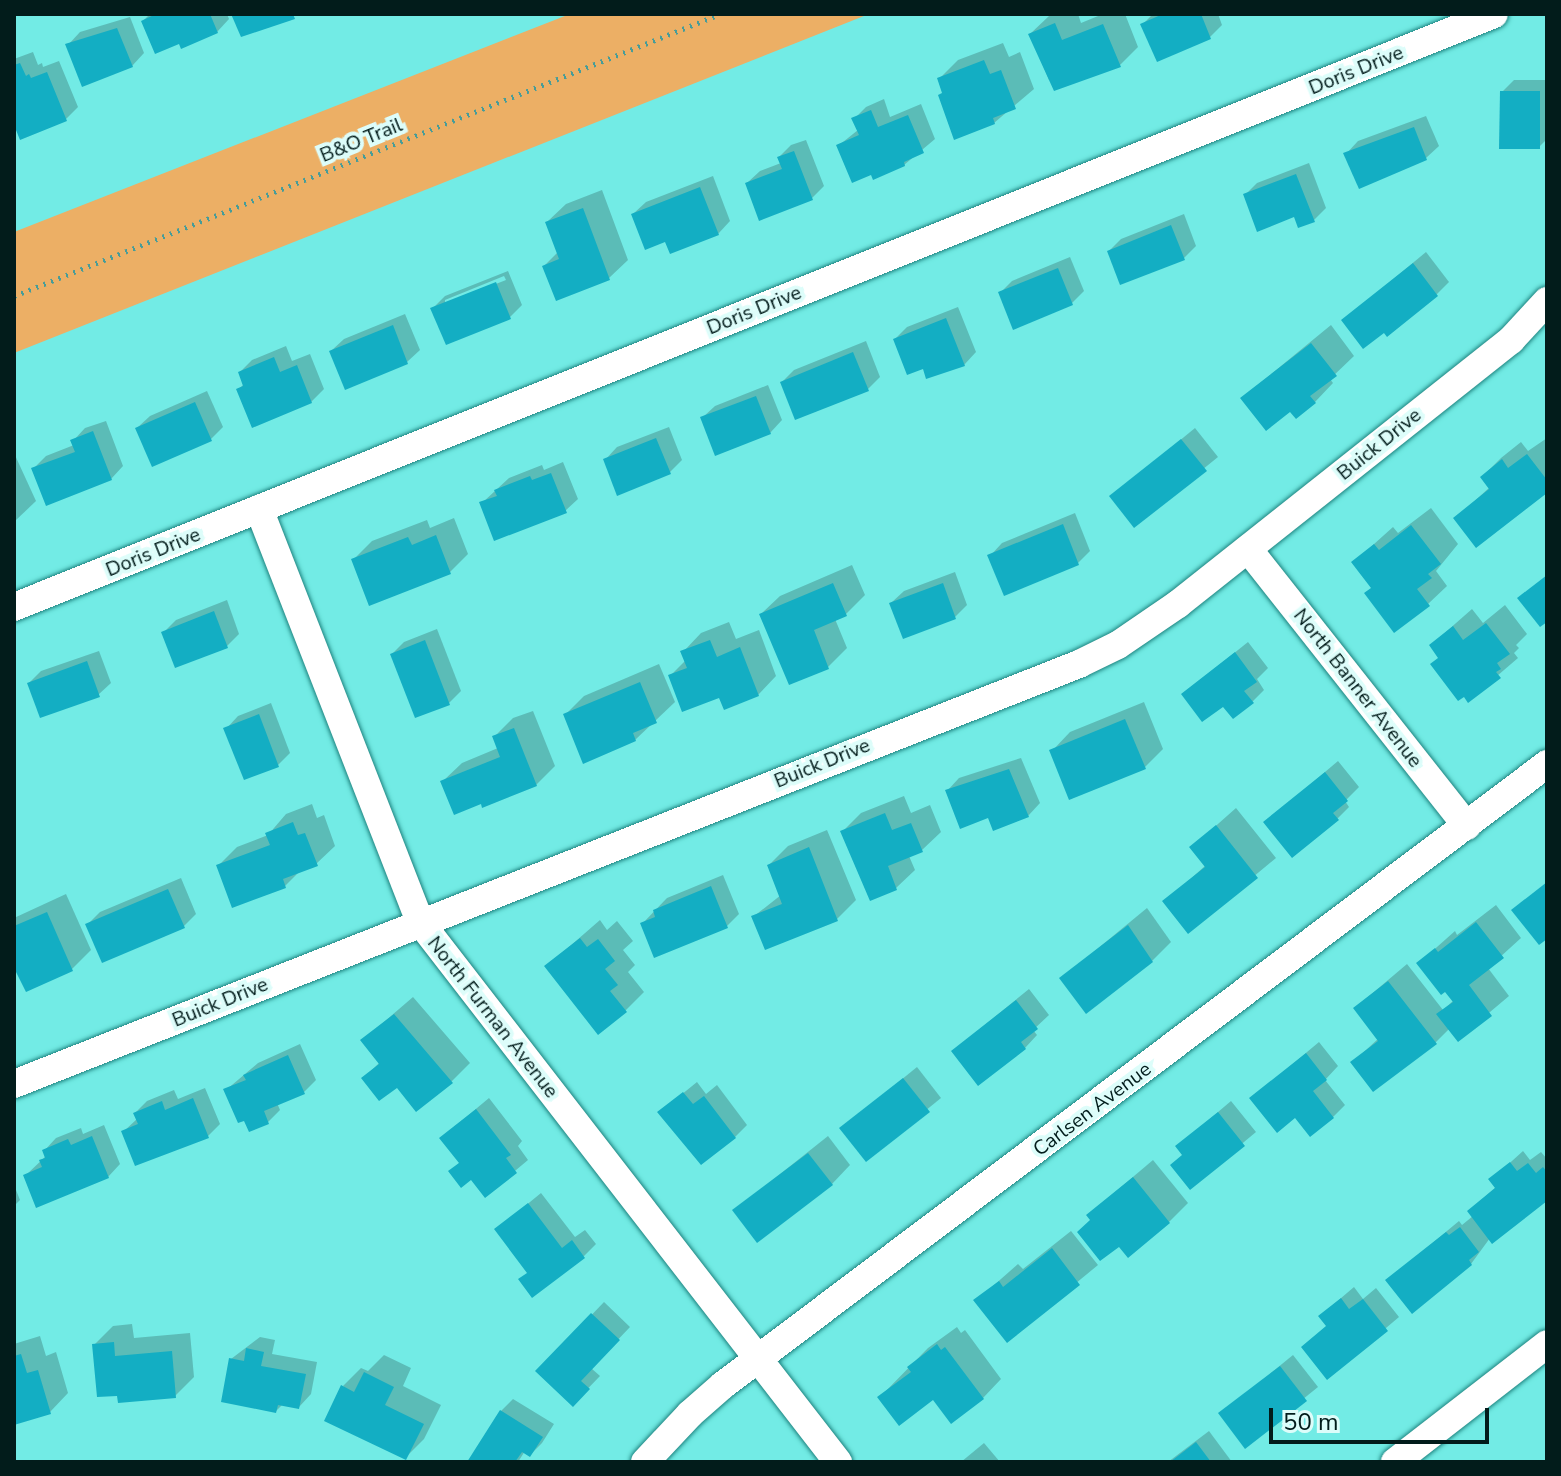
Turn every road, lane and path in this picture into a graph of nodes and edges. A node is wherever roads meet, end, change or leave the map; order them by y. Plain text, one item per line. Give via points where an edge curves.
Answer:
1 (720, 14) edge
2 (1494, 14) edge
3 (14, 296) edge
4 (1547, 301) edge
5 (259, 509) junction
6 (1248, 549) junction
7 (14, 607) edge
8 (1547, 764) edge
9 (1467, 826) junction
10 (420, 922) junction
11 (14, 1084) edge
12 (1547, 1344) edge
13 (758, 1360) junction
14 (645, 1462) edge
15 (838, 1462) edge
16 (1395, 1462) edge

1 - 3 path, B&O Trail
2 - 5 street, Doris Drive
4 - 6 street, Buick Drive via 1511,340
5 - 7 street, Doris Drive
5 - 10 street, North Furman Avenue
6 - 9 street, North Banner Avenue
6 - 10 street, Buick Drive via 1143,630 1079,664
8 - 9 street, Carlsen Avenue
9 - 13 street, Carlsen Avenue
10 - 11 street, Buick Drive
10 - 13 street, North Furman Avenue
12 - 16 street
13 - 14 street, Carlsen Avenue via 690,1414
13 - 15 street, North Furman Avenue

